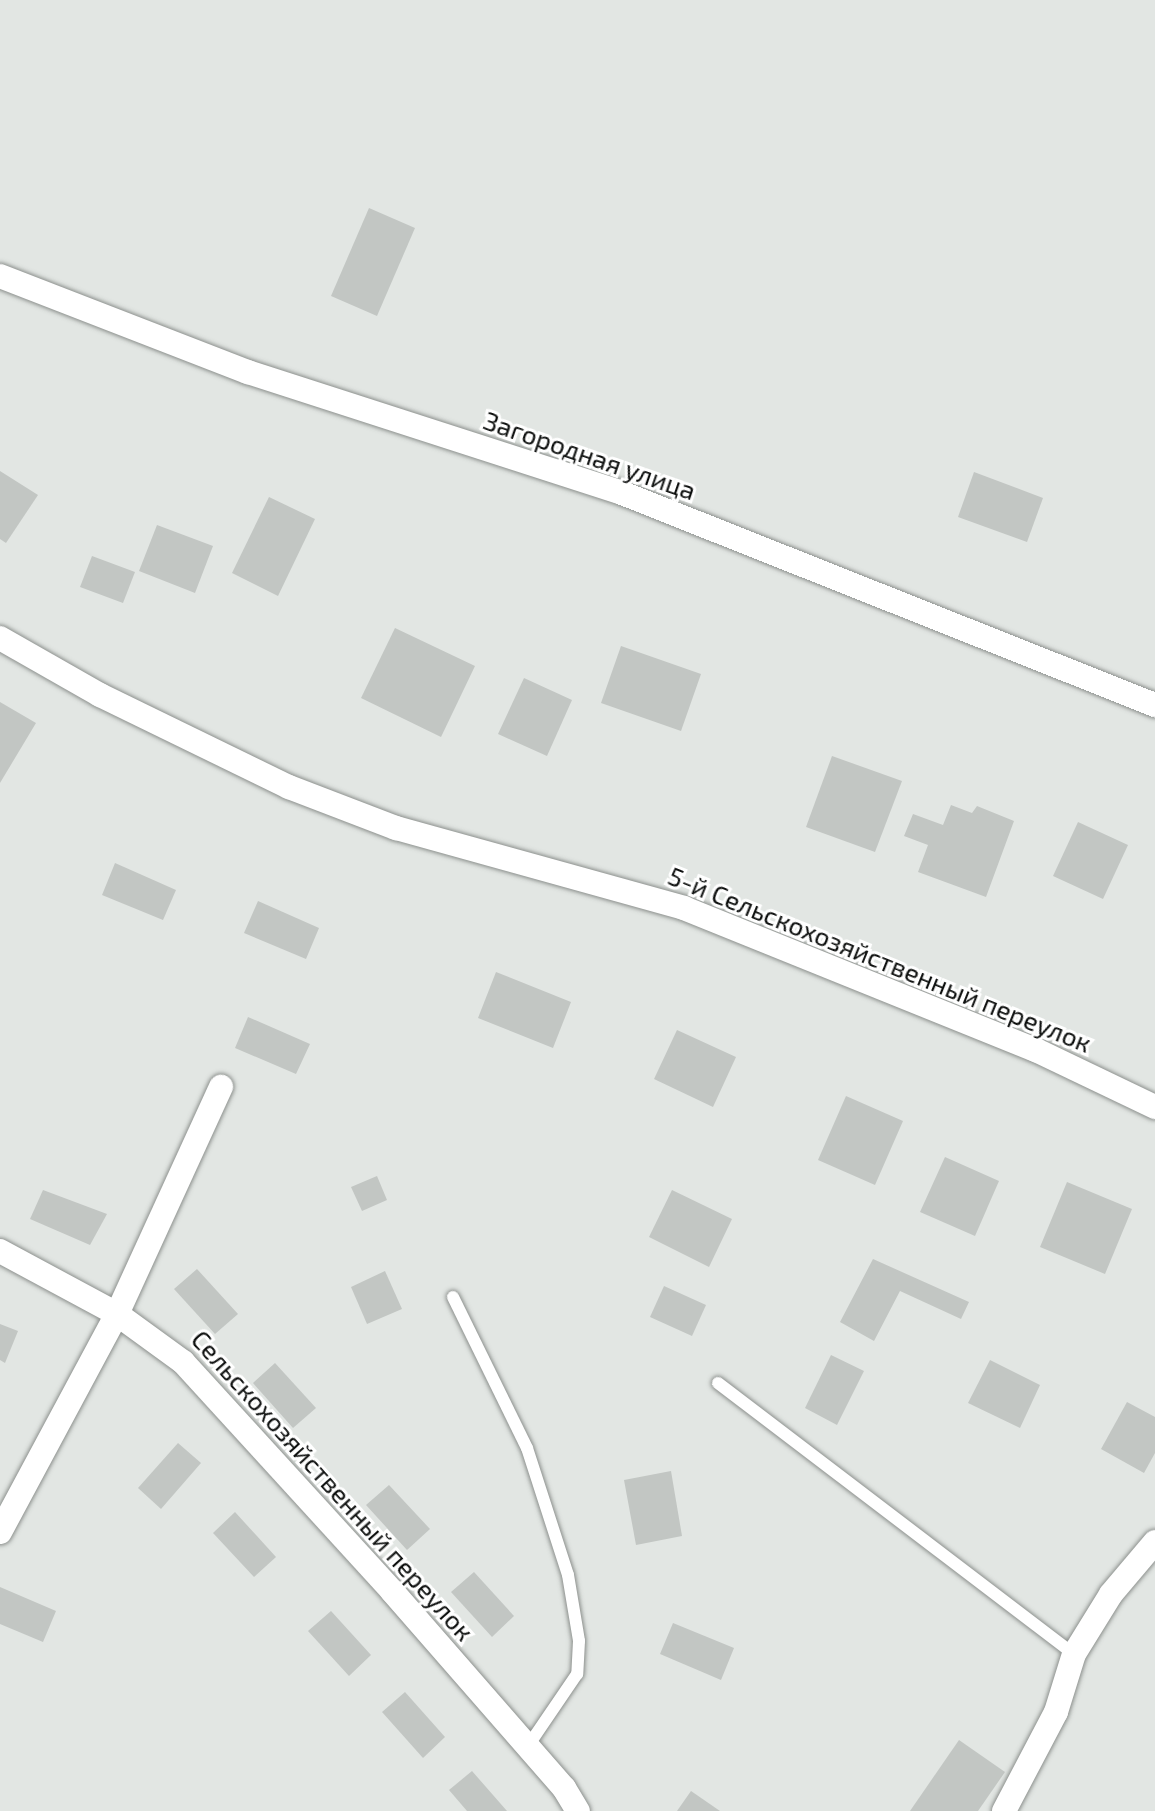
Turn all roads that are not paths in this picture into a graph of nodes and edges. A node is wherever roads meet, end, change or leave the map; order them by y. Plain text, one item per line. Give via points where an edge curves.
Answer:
1 (0, 276) edge
2 (0, 638) edge
3 (1155, 705) edge
4 (221, 1087) dead end
5 (1155, 1107) edge
6 (0, 1251) edge
7 (453, 1297) dead end
8 (117, 1314) junction
9 (718, 1383) dead end
10 (0, 1532) edge
11 (1155, 1542) edge
12 (1074, 1654) junction
13 (528, 1746) junction
14 (578, 1811) edge
15 (1004, 1811) edge

1 - 3 street, Загородная улица via 248,372 622,494
2 - 5 street, 5-й Сельскохозяйственный переулок via 100,695 289,787 396,828 684,908 1036,1050
4 - 8 street
6 - 8 street, Сельскохозяйственный переулок
7 - 13 lane via 527,1448 568,1575 577,1674
8 - 10 street
8 - 13 street, Сельскохозяйственный переулок via 183,1362
9 - 12 lane
11 - 12 street via 1111,1594
12 - 15 street via 1056,1712
13 - 14 street, Сельскохозяйственный переулок

